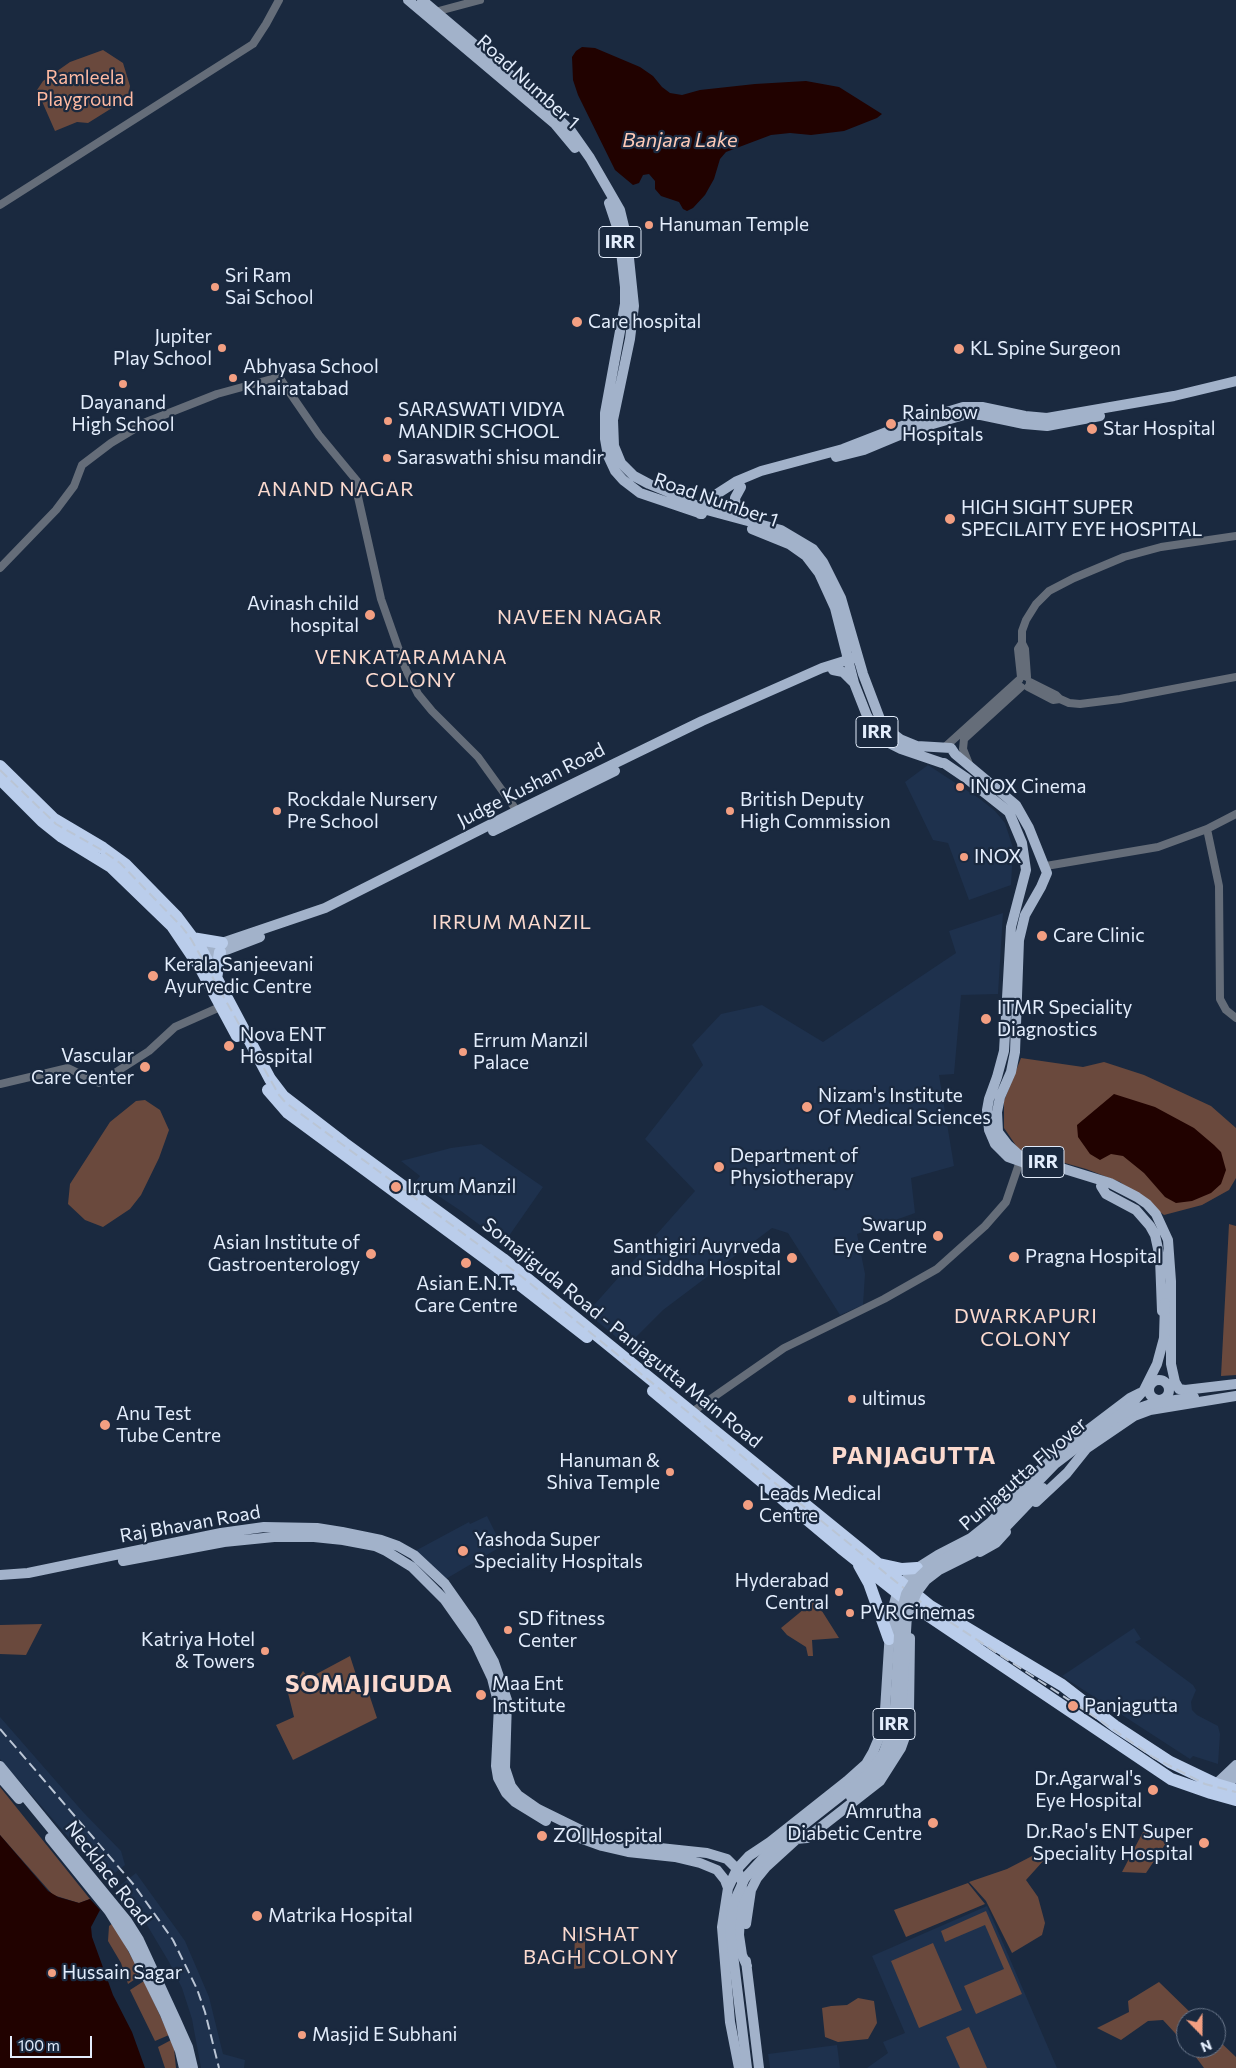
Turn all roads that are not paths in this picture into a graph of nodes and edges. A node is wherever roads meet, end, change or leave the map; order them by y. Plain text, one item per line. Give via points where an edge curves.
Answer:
1 (279, 0) edge
2 (408, 0) edge
3 (422, 0) edge
4 (480, 0) edge
5 (435, 12) junction
6 (0, 204) edge
7 (1236, 381) edge
8 (1236, 388) edge
9 (741, 488) junction
10 (674, 494) junction
11 (670, 504) junction
12 (705, 512) junction
13 (737, 518) junction
14 (1236, 536) edge
15 (0, 568) edge
16 (844, 648) junction
17 (859, 659) junction
18 (848, 662) junction
19 (828, 669) junction
20 (1236, 677) edge
21 (1024, 682) junction
22 (854, 683) junction
23 (944, 747) junction
24 (955, 754) junction
25 (943, 763) junction
26 (0, 766) edge
27 (970, 766) junction
28 (0, 779) edge
29 (518, 811) junction
30 (1236, 814) edge
31 (1207, 828) junction
32 (122, 869) junction
33 (1046, 871) junction
34 (1018, 900) junction
35 (1027, 910) junction
36 (1014, 911) junction
37 (192, 938) junction
38 (212, 951) junction
39 (220, 1007) junction
40 (1236, 1018) edge
41 (0, 1084) edge
42 (308, 1122) junction
43 (1020, 1161) junction
44 (1101, 1186) junction
45 (550, 1303) junction
46 (1170, 1363) junction
47 (1152, 1368) junction
48 (1236, 1384) edge
49 (1175, 1388) junction
50 (1236, 1390) edge
51 (1154, 1393) junction
52 (1236, 1396) edge
53 (1130, 1398) junction
54 (1191, 1401) junction
55 (1176, 1407) junction
56 (692, 1412) junction
57 (1120, 1415) junction
58 (1136, 1416) junction
59 (1087, 1448) junction
60 (856, 1559) junction
61 (877, 1564) junction
62 (917, 1568) junction
63 (0, 1575) edge
64 (0, 1581) edge
65 (928, 1585) junction
66 (900, 1588) junction
67 (915, 1606) junction
68 (929, 1610) junction
69 (890, 1639) junction
70 (1010, 1654) junction
71 (1002, 1665) junction
72 (886, 1709) junction
73 (909, 1711) junction
74 (1236, 1765) edge
75 (0, 1766) edge
76 (1236, 1775) edge
77 (0, 1777) edge
78 (1226, 1787) edge
79 (1236, 1800) edge
80 (796, 1839) junction
81 (756, 1850) junction
82 (727, 1859) junction
83 (736, 1869) junction
84 (91, 1883) junction
85 (728, 1888) junction
86 (112, 1909) junction
87 (747, 1966) junction
88 (184, 2068) edge
89 (193, 2068) edge
90 (740, 2068) edge
91 (747, 2068) edge
92 (759, 2068) edge

1 - 6 street via 253,44
2 - 11 main road, Road Number 1 / IRR via 555,124 570,141 612,210 620,244 625,300 606,402 605,439 612,465 623,480 640,493
3 - 5 main road, Road Number 1 / IRR
4 - 5 street
5 - 10 main road, Road Number 1 / IRR via 532,93 571,131 620,210 627,239 634,306 612,420 614,446 621,463 634,476
7 - 12 main road via 1165,398 1047,418 963,407 843,449 761,471 706,501
8 - 9 main road via 1047,426 964,415 912,430 854,453 759,478
9 - 12 main road via 713,503
9 - 13 main road via 735,498
10 - 11 main road
10 - 12 main road, Road Number 1 / IRR
11 - 12 main road, Road Number 1 / IRR
12 - 13 main road, Road Number 1 / IRR
12 - 16 main road, Road Number 1 / IRR via 765,533 806,556 828,591
13 - 17 main road, Road Number 1 / IRR via 781,530 812,549 823,562 840,598
14 - 21 street via 1161,547 1124,558 1049,592 1036,604 1022,631 1018,650
15 - 29 street via 61,504 74,486 82,465 110,443 173,411 217,394 279,377 319,435 358,481 358,497 382,599 406,670 418,694 478,757
16 - 18 main road, Road Number 1 / IRR
16 - 19 main road
17 - 18 main road, Judge Kushan Road
17 - 23 main road, Road Number 1 / IRR via 880,719 887,729 917,746
18 - 19 main road, Judge Kushan Road
18 - 22 main road, Road Number 1 / IRR
19 - 22 main road via 843,672
19 - 29 main road, Judge Kushan Road via 702,721
19 - 38 main road, Judge Kushan Road via 713,721 328,914
20 - 21 street via 1096,704 1053,700
21 - 23 street
21 - 27 street via 964,739 964,754
22 - 25 main road, Road Number 1 / IRR via 866,716 889,743
23 - 24 main road via 951,748
23 - 25 main road via 938,754
24 - 25 main road via 952,761
24 - 27 main road
25 - 34 main road, Road Number 1 / IRR via 1008,812 1019,833 1026,870
26 - 32 highway, Somajiguda Road - Panjagutta Main Road via 54,819 103,848
27 - 33 main road via 1016,805
28 - 32 highway, Somajiguda Road - Panjagutta Main Road via 62,837
29 - 38 main road, Judge Kushan Road via 324,908
30 - 31 street
31 - 33 street via 1158,848 1066,863
31 - 40 street via 1219,886 1220,999
32 - 37 highway, Somajiguda Road - Panjagutta Main Road via 161,899
32 - 39 highway, Somajiguda Road - Panjagutta Main Road via 182,938
33 - 35 main road, IRR
34 - 35 main road
34 - 36 main road, Road Number 1 / IRR
35 - 36 main road
35 - 46 main road, IRR via 1017,960 1015,1052 1000,1097 998,1132 1020,1155 1110,1183 1137,1197 1156,1214 1168,1240 1170,1256
36 - 43 main road, Road Number 1 / IRR via 1004,1051 989,1099 988,1120 995,1144 1008,1157
37 - 38 highway
37 - 38 highway, Somajiguda Road - Panjagutta Main Road
38 - 42 highway, Somajiguda Road - Panjagutta Main Road via 216,980 277,1090
39 - 41 street via 175,1027 149,1051 99,1083 68,1068
39 - 42 highway, Somajiguda Road - Panjagutta Main Road via 270,1093 284,1110
42 - 45 highway, Somajiguda Road - Panjagutta Main Road via 497,1267
43 - 44 main road, Road Number 1 / IRR
43 - 56 street via 1006,1202 985,1226 937,1269 784,1348
44 - 47 main road, Road Number 1 / IRR via 1106,1194 1136,1210 1150,1226 1156,1241 1162,1309 1160,1339
44 - 57 main road, Punjagutta Flyover / IRR, bridge via 1141,1206 1156,1224 1162,1239 1165,1265 1162,1351 1144,1390
45 - 56 highway, Somajiguda Road - Panjagutta Main Road
45 - 60 highway, Somajiguda Road - Panjagutta Main Road
46 - 49 main road
46 - 49 main road, IRR
47 - 51 main road, Road Number 1 / IRR
47 - 53 main road, Road Number 1
48 - 49 main road
49 - 51 main road, IRR via 1166,1397
49 - 51 main road, IRR via 1160,1380
49 - 54 main road
50 - 54 main road, Punjagutta Flyover
51 - 53 main road, IRR
51 - 55 main road
51 - 58 main road
52 - 54 main road
53 - 62 main road, IRR via 1044,1466 991,1522 971,1538
54 - 55 main road
54 - 57 main road, Punjagutta Flyover, bridge via 1151,1404
55 - 58 main road via 1150,1410
56 - 61 highway, Somajiguda Road - Panjagutta Main Road
57 - 91 main road, Punjagutta Flyover / IRR, bridge via 1055,1464 992,1529 921,1574 906,1594 898,1629 894,1724 884,1752 866,1776 756,1864 745,1878 733,1904 730,1930
58 - 59 main road, IRR
59 - 65 main road, IRR via 996,1543
59 - 80 main road, Punjagutta Flyover / IRR, bridge via 1000,1533 973,1553 938,1570 917,1592 908,1615 902,1715 896,1745 879,1774
60 - 66 highway, Somajiguda Road - Panjagutta Main Road
60 - 69 highway via 869,1583
61 - 62 highway
61 - 66 highway, Somajiguda Road - Panjagutta Main Road
62 - 66 main road, IRR
63 - 82 main road, Raj Bhavan Road via 37,1572 221,1532 264,1527 334,1531 398,1546 414,1555 445,1584 494,1662 507,1700 505,1768 518,1795 538,1809 594,1837 707,1853
64 - 85 main road, Raj Bhavan Road via 224,1542 274,1537 318,1537 375,1546 412,1567 445,1600 486,1662 499,1706 498,1778 510,1797 527,1811 590,1843 628,1852 675,1857 717,1870
65 - 67 main road, IRR
65 - 68 highway
66 - 67 highway
66 - 69 main road, IRR via 891,1615
67 - 68 highway
67 - 68 highway via 918,1613
67 - 73 main road, IRR
68 - 70 highway
68 - 71 highway
69 - 72 main road, IRR
70 - 71 highway
70 - 78 highway via 1062,1685 1115,1726 1170,1762
71 - 79 highway via 1171,1779
72 - 73 main road, IRR
72 - 81 main road, IRR via 881,1736 866,1764 833,1793
73 - 80 main road, IRR via 901,1748 880,1781 807,1838
74 - 78 main road
75 - 84 main road, Necklace Road
76 - 78 main road
77 - 84 main road, Necklace Road
80 - 87 main road, IRR via 766,1867 751,1890 746,1930
81 - 82 main road via 742,1857
81 - 83 main road, IRR
82 - 83 main road
83 - 85 main road, IRR
83 - 87 main road, IRR via 742,1889 740,1946
84 - 86 main road, Necklace Road
85 - 90 main road, IRR via 722,1927 730,2022
86 - 88 main road, Necklace Road via 148,1977
86 - 89 main road, Necklace Road via 127,1921 143,1949 188,2046
87 - 92 main road, IRR

